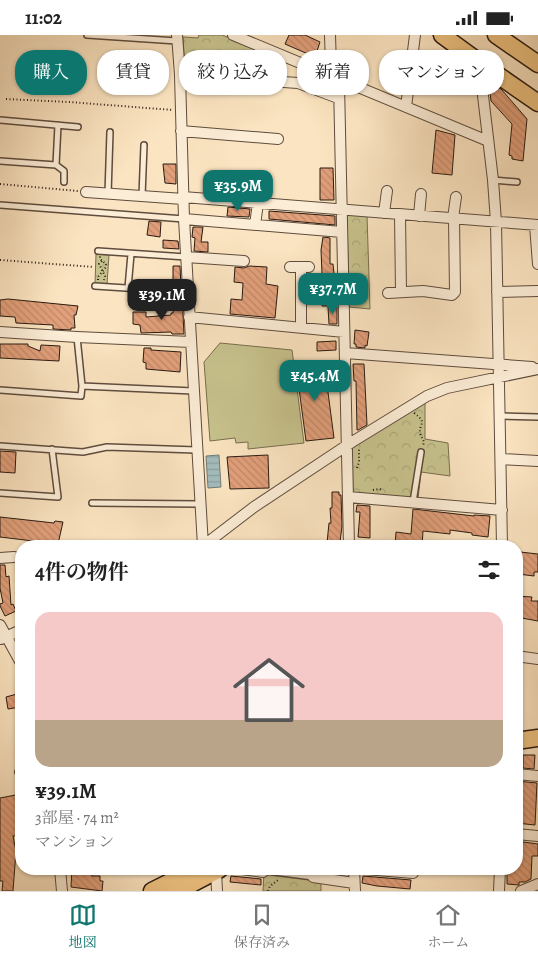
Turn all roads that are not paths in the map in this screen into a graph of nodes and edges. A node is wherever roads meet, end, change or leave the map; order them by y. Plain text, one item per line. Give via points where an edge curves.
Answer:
1 (87, 35) edge
2 (330, 35) edge
3 (415, 35) edge
4 (442, 35) edge
5 (496, 35) edge
6 (240, 36) edge
7 (177, 38) edge
8 (330, 50) edge
9 (462, 50) edge
10 (297, 61) edge
11 (179, 63) edge
12 (538, 64) edge
13 (504, 80) edge
14 (287, 82) edge
15 (369, 91) edge
16 (180, 95) edge
17 (338, 95) edge
18 (483, 95) edge
19 (338, 98) junction
20 (538, 103) edge
21 (406, 107) junction
22 (0, 120) edge
23 (58, 125) junction
24 (78, 127) dead end
25 (181, 131) junction
26 (110, 132) dead end
27 (278, 139) dead end
28 (488, 141) junction
29 (144, 145) dead end
30 (0, 161) edge
31 (56, 165) junction
32 (493, 180) junction
33 (64, 182) dead end
34 (518, 182) dead end
35 (387, 191) dead end
36 (86, 192) road end
37 (108, 194) junction
38 (421, 194) dead end
39 (142, 196) junction
40 (456, 197) dead end
41 (183, 198) junction
42 (258, 203) junction
43 (0, 205) edge
44 (342, 209) junction
45 (384, 213) junction
46 (400, 214) junction
47 (419, 216) junction
48 (454, 218) junction
49 (184, 219) junction
50 (496, 222) junction
51 (256, 225) junction
52 (536, 225) edge
53 (342, 232) junction
54 (99, 253) road end
55 (131, 254) junction
56 (186, 257) junction
57 (244, 261) dead end
58 (538, 264) edge
59 (300, 267) dead end
60 (97, 285) road end
61 (128, 288) junction
62 (538, 291) edge
63 (188, 292) junction
64 (401, 292) junction
65 (497, 292) junction
66 (388, 293) dead end
67 (189, 317) junction
68 (301, 328) junction
69 (0, 332) edge
70 (344, 332) junction
71 (77, 337) junction
72 (190, 342) junction
73 (345, 353) junction
74 (499, 364) junction
75 (538, 368) edge
76 (499, 377) junction
77 (82, 386) junction
78 (0, 390) edge
79 (193, 391) junction
80 (500, 416) junction
81 (538, 417) edge
82 (0, 446) edge
83 (346, 446) junction
84 (52, 449) junction
85 (196, 450) junction
86 (421, 452) road end
87 (500, 459) junction
88 (538, 461) edge
89 (0, 493) edge
90 (348, 497) junction
91 (413, 502) junction
92 (92, 503) dead end
93 (199, 504) junction
94 (502, 510) junction
95 (202, 540) edge
96 (211, 540) edge
97 (349, 540) edge
98 (502, 540) edge
99 (14, 557) dead end
100 (0, 558) edge
101 (0, 625) edge
102 (15, 633) edge
103 (3, 638) edge
104 (15, 655) edge
105 (523, 657) edge
106 (538, 659) edge
107 (538, 727) edge
108 (523, 728) edge
109 (538, 738) edge
110 (523, 740) edge
111 (523, 775) edge
112 (538, 776) edge
113 (523, 835) edge
114 (538, 836) edge
115 (61, 875) edge
116 (184, 875) edge
117 (208, 875) edge
118 (218, 875) edge
119 (297, 875) edge
120 (500, 875) edge
121 (313, 877) joint
122 (538, 884) edge
123 (354, 887) edge
124 (62, 891) edge
125 (152, 891) edge
126 (178, 891) edge
127 (217, 891) edge
128 (499, 891) edge
129 (521, 891) edge

1 - 7 lane
2 - 8 street
3 - 21 street
4 - 9 main road
5 - 12 main road
6 - 10 street
7 - 11 street
13 - 20 main road
14 - 19 street via 298,83
15 - 21 street
16 - 25 street
17 - 19 street
18 - 28 street
19 - 44 street
21 - 28 street
22 - 23 lane
23 - 24 lane
23 - 31 lane
25 - 27 street
25 - 41 street
26 - 37 lane
28 - 32 street
29 - 39 lane
30 - 31 lane
31 - 33 lane via 64,171
32 - 34 lane
32 - 50 street
35 - 45 street
36 - 37 street
37 - 39 street
38 - 47 street
39 - 41 street
40 - 48 street
41 - 42 street
41 - 49 street
42 - 44 street
42 - 51 street
43 - 49 lane
44 - 45 street
44 - 53 street
45 - 46 street
46 - 47 street
46 - 64 street
47 - 48 street
48 - 50 street
48 - 64 street via 455,291 452,295
49 - 51 street
49 - 56 street
50 - 52 street
50 - 65 street
51 - 53 street
52 - 58 street
53 - 70 street
54 - 55 lane
55 - 56 lane
55 - 61 lane
56 - 57 street
56 - 63 street
59 - 68 street
60 - 61 lane
61 - 63 lane
62 - 65 street
63 - 67 street
64 - 66 street
65 - 74 street
67 - 68 street
67 - 72 street
68 - 70 street
69 - 71 street
70 - 73 street
71 - 72 street
71 - 77 lane
72 - 79 street
73 - 74 street
73 - 83 street
74 - 75 street
74 - 76 street
75 - 76 street
76 - 80 street
76 - 83 street via 447,388 420,400
77 - 78 lane via 81,396
77 - 79 lane
79 - 85 street
80 - 81 lane
80 - 87 street
82 - 84 lane
83 - 90 street
83 - 96 street
84 - 85 lane via 83,452 107,447
84 - 89 lane via 58,497
85 - 93 street
86 - 91 lane
87 - 88 street
87 - 94 street
90 - 91 street
90 - 97 street
91 - 94 street
92 - 93 lane
93 - 95 street
94 - 98 street
99 - 100 street
101 - 103 street
102 - 103 street
103 - 104 street
105 - 106 street
107 - 108 main road
109 - 110 main road
111 - 112 street
113 - 114 street
115 - 124 street
116 - 125 main road
117 - 126 main road
118 - 127 street
119 - 121 lane
120 - 128 street
121 - 123 street
122 - 129 street

